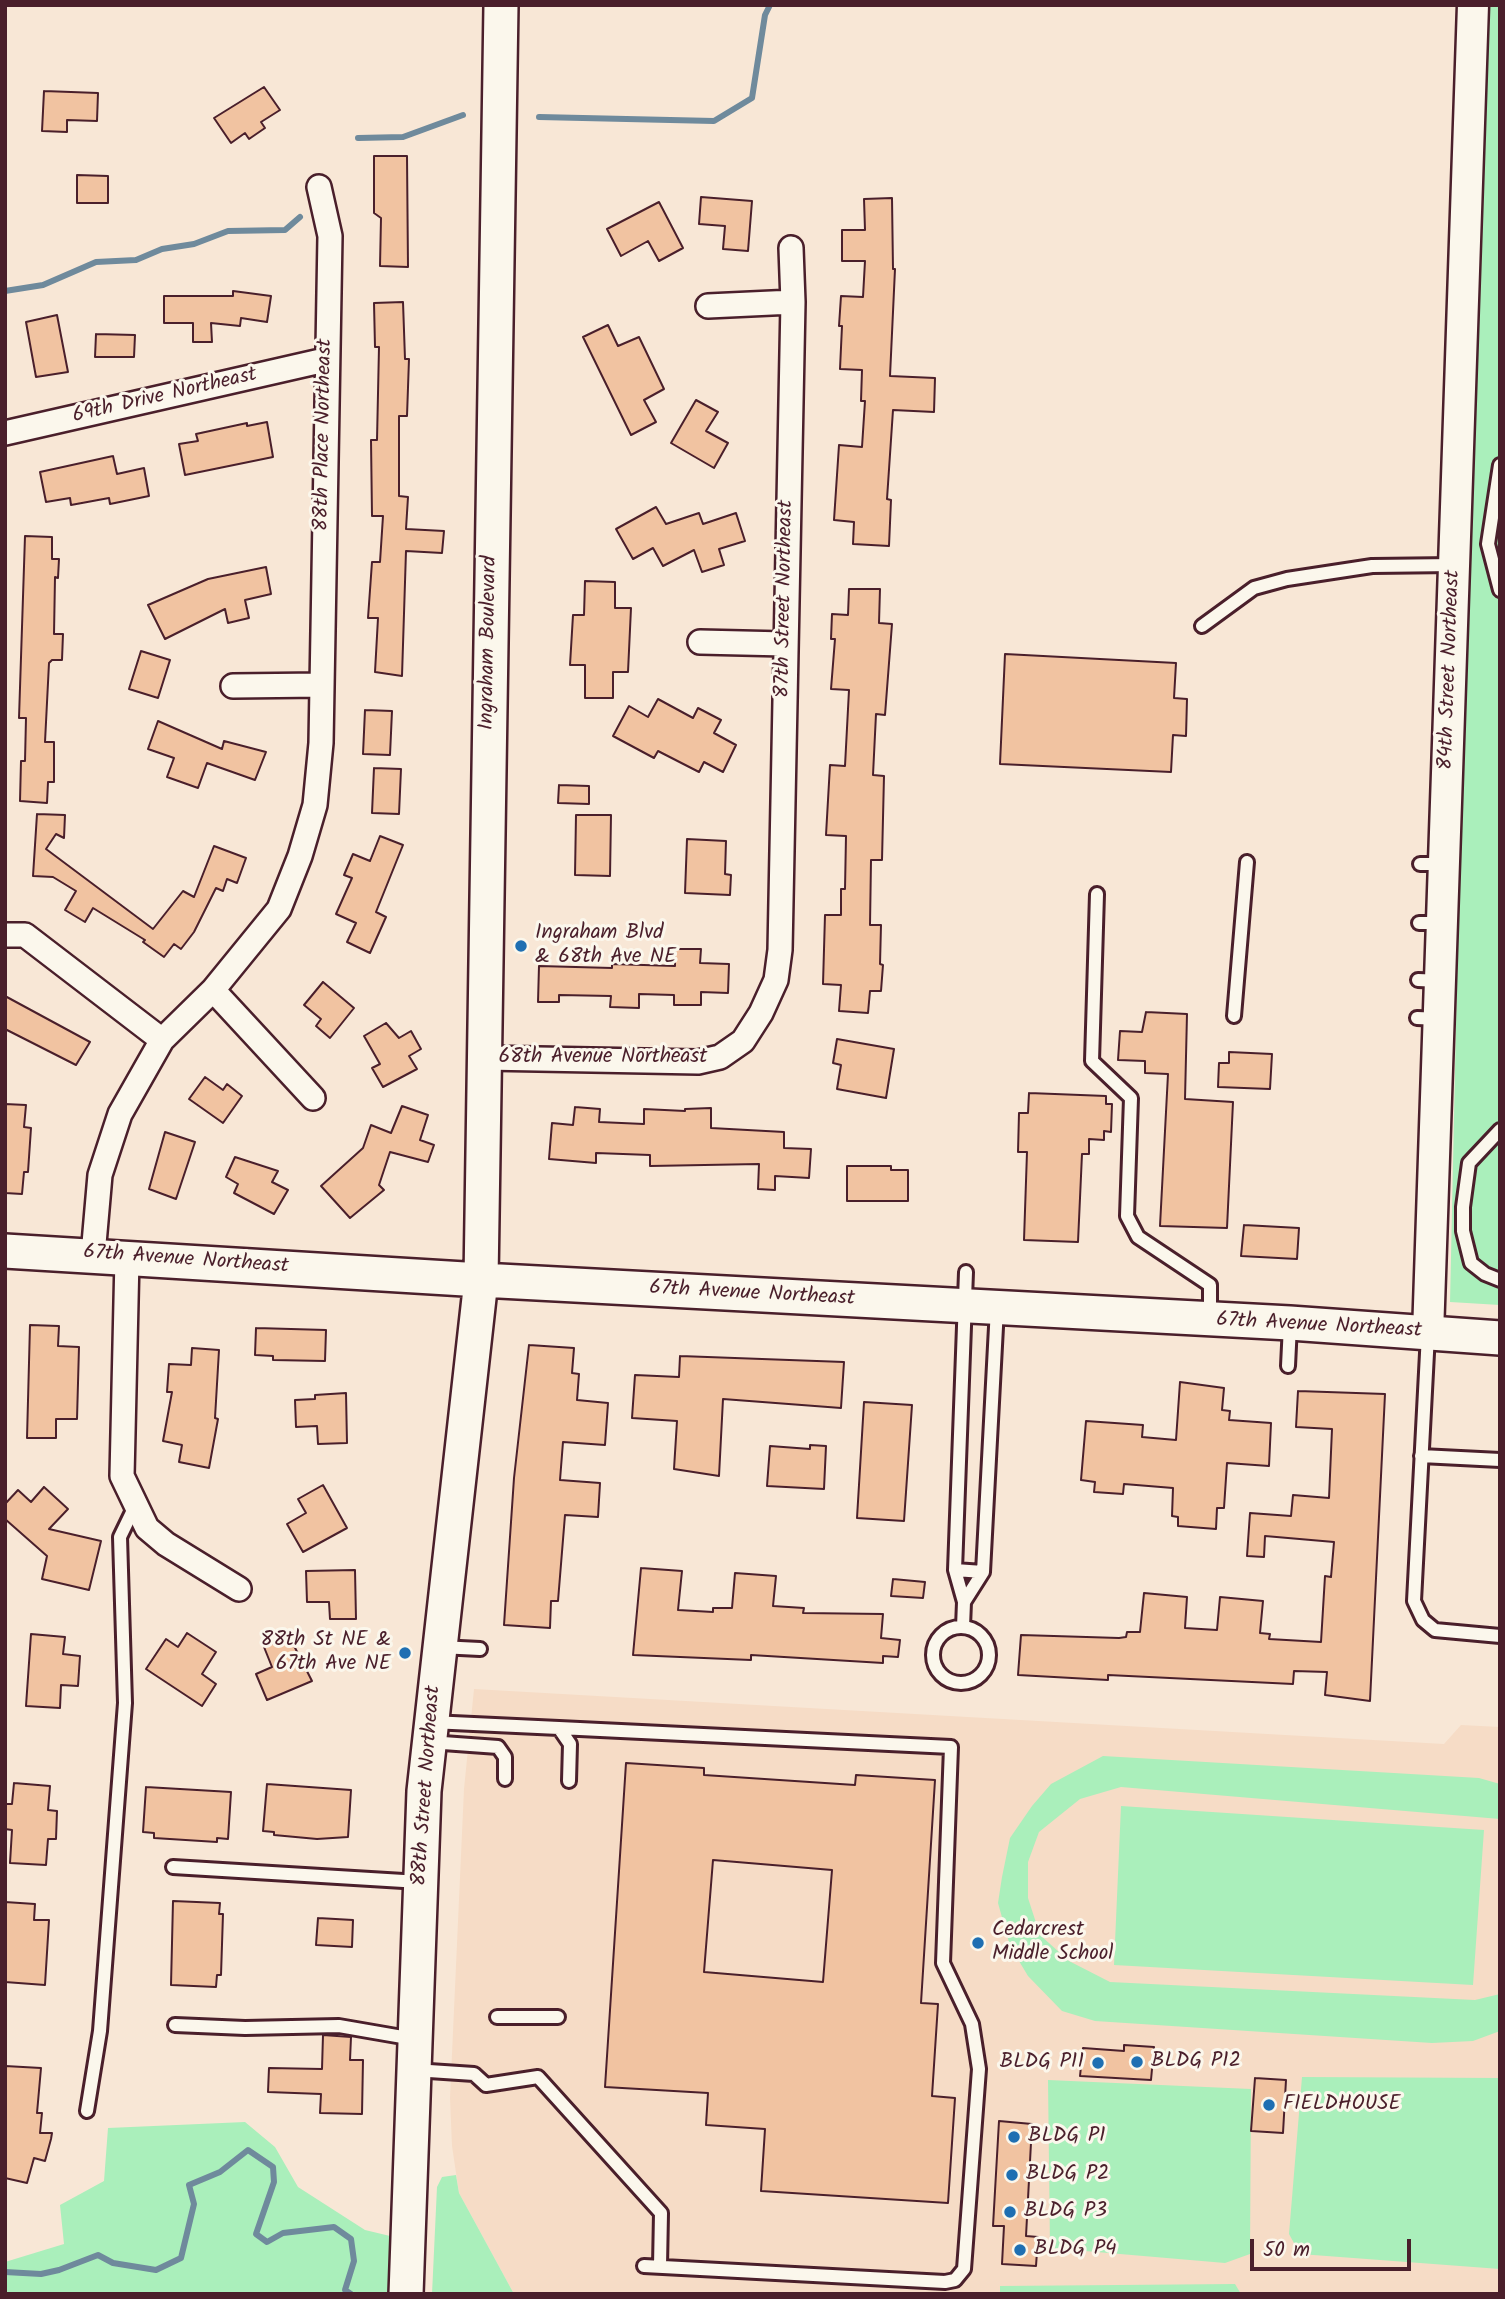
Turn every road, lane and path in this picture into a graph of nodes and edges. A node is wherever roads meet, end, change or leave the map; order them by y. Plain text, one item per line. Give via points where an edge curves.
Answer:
1 (500, 5) edge
2 (1473, 5) edge
3 (318, 187) dead end
4 (791, 248) dead end
5 (793, 302) junction
6 (708, 306) dead end
7 (325, 360) junction
8 (5, 433) edge
9 (1500, 465) edge
10 (1455, 565) junction
11 (1500, 590) edge
12 (1202, 626) dead end
13 (700, 642) dead end
14 (785, 644) junction
15 (321, 685) junction
16 (233, 686) dead end
17 (1247, 862) dead end
18 (1097, 894) dead end
19 (5, 935) edge
20 (780, 950) joint
21 (213, 990) junction
22 (1234, 1016) dead end
23 (162, 1040) junction
24 (485, 1058) junction
25 (313, 1098) dead end
26 (1500, 1130) edge
27 (5, 1251) edge
28 (93, 1255) junction
29 (127, 1258) junction
30 (966, 1272) dead end
31 (481, 1280) junction
32 (1500, 1280) edge
33 (981, 1308) junction
34 (1210, 1321) junction
35 (1290, 1323) junction
36 (1428, 1334) junction
37 (1500, 1338) edge
38 (1288, 1366) dead end
39 (1421, 1456) junction
40 (1500, 1460) edge
41 (135, 1506) junction
42 (955, 1570) junction
43 (983, 1572) junction
44 (239, 1589) dead end
45 (964, 1602) junction
46 (962, 1627) junction
47 (1500, 1636) edge
48 (439, 1647) junction
49 (480, 1649) dead end
50 (558, 1728) junction
51 (430, 1732) junction
52 (505, 1779) dead end
53 (569, 1781) dead end
54 (173, 1867) dead end
55 (420, 1882) junction
56 (497, 2017) dead end
57 (558, 2017) dead end
58 (175, 2025) dead end
59 (414, 2055) junction
60 (87, 2111) dead end
61 (644, 2266) dead end
62 (660, 2266) junction
63 (406, 2294) edge

1 - 24 main road, Ingraham Boulevard
2 - 10 street, 84th Street Northeast
3 - 7 street, 88th Place Northeast via 330,236
4 - 5 street, 87th Street Northeast
5 - 6 street
5 - 14 street, 87th Street Northeast
7 - 8 street, 69th Drive Northeast
7 - 15 street, 88th Place Northeast
9 - 11 lane via 1488,544
10 - 12 lane via 1372,566 1287,579 1254,588
10 - 36 street, 84th Street Northeast via 1453,771 1432,864 1435,997
13 - 14 street
14 - 20 street, 87th Street Northeast
15 - 16 street
15 - 21 street, 88th Place Northeast via 315,804 300,856 279,909
17 - 22 lane
18 - 34 lane via 1092,1061 1131,1098 1127,1216 1138,1237 1210,1286
19 - 23 street via 25,935
20 - 24 street, 68th Avenue Northeast via 776,981 761,1013 743,1041 720,1057 698,1062
21 - 23 street, 88th Place Northeast
21 - 25 street
23 - 28 street, 88th Place Northeast via 120,1114 100,1174
24 - 31 main road, Ingraham Boulevard
26 - 32 lane via 1469,1163 1462,1207 1471,1263
27 - 28 main road, 67th Avenue Northeast
28 - 29 main road, 67th Avenue Northeast
29 - 31 main road, 67th Avenue Northeast
29 - 41 street via 122,1476
30 - 33 lane
31 - 33 main road, 67th Avenue Northeast
31 - 48 main road, 88th Street Northeast
33 - 34 main road, 67th Avenue Northeast
33 - 42 lane
33 - 43 lane
34 - 35 main road, 67th Avenue Northeast
35 - 36 main road, 67th Avenue Northeast
35 - 38 lane
36 - 37 main road, 67th Avenue Northeast
36 - 39 lane
39 - 40 lane
39 - 47 lane via 1417,1611 1434,1630
41 - 44 street via 147,1528 166,1544
41 - 60 lane via 120,1536 125,1703 100,2031
42 - 43 lane
42 - 45 lane
43 - 45 lane
45 - 46 lane
46 - 46 lane via 937,1640 933,1659 942,1676 960,1683 979,1678 989,1661 987,1642
48 - 49 lane
48 - 51 main road, 88th Street Northeast
50 - 51 lane
50 - 53 lane via 570,1744
50 - 62 lane via 951,1747 943,1963 972,2024 979,2069 964,2269 955,2280 945,2282
51 - 52 lane via 498,1747 505,1757
51 - 55 main road, 88th Street Northeast
54 - 55 lane
55 - 59 main road, 88th Street Northeast
56 - 57 lane
58 - 59 lane via 339,2026
59 - 62 lane via 474,2074 486,2085 538,2077 660,2213
59 - 63 main road, 88th Street Northeast
61 - 62 lane

